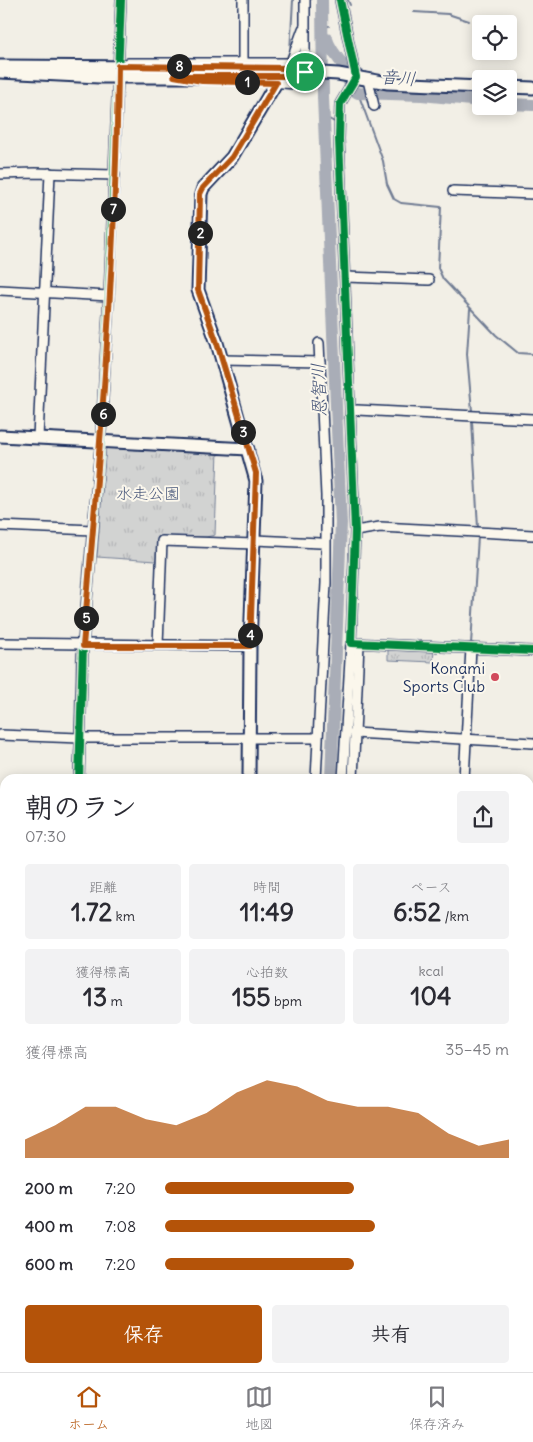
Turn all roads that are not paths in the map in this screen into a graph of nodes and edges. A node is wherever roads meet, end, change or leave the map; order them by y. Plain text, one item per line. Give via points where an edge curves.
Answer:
1 (121, 0) edge
2 (243, 0) edge
3 (305, 0) edge
4 (340, 0) edge
5 (305, 23) junction
6 (243, 62) junction
7 (0, 66) edge
8 (118, 71) junction
9 (298, 71) junction
10 (0, 72) edge
11 (174, 76) junction
12 (364, 82) junction
13 (276, 83) junction
14 (472, 87) edge
15 (517, 87) edge
16 (533, 88) edge
17 (373, 102) dead end
18 (50, 173) junction
19 (0, 174) edge
20 (115, 175) junction
21 (453, 191) dead end
22 (533, 194) edge
23 (345, 276) junction
24 (429, 280) dead end
25 (0, 290) edge
26 (45, 292) junction
27 (109, 296) junction
28 (320, 343) dead end
29 (222, 360) junction
30 (320, 362) junction
31 (357, 410) dead end
32 (533, 419) edge
33 (0, 436) edge
34 (38, 438) junction
35 (101, 441) junction
36 (248, 449) junction
37 (0, 526) edge
38 (94, 530) junction
39 (355, 531) junction
40 (533, 535) edge
41 (255, 542) junction
42 (320, 543) dead end
43 (0, 643) edge
44 (355, 644) junction
45 (158, 645) junction
46 (83, 646) junction
47 (250, 646) junction
48 (471, 648) junction
49 (533, 651) edge
50 (354, 733) junction
51 (0, 735) edge
52 (80, 738) junction
53 (250, 738) junction
54 (315, 738) dead end
55 (467, 738) junction
56 (533, 742) edge
57 (79, 774) edge
58 (249, 774) edge
59 (316, 774) edge
60 (343, 774) edge
61 (353, 774) edge
62 (464, 774) edge

1 - 8 street
2 - 6 street
3 - 5 street
4 - 12 street
5 - 9 street
5 - 9 street
6 - 8 street via 132,61
6 - 9 street
7 - 8 street
8 - 9 street
8 - 10 street
8 - 11 street
8 - 20 street
9 - 11 street
9 - 12 street
9 - 13 street via 295,64 295,84
11 - 13 street via 202,81
12 - 14 street
12 - 17 street
12 - 23 street via 347,90 340,104
13 - 29 street via 232,157 201,192 198,290
15 - 16 street
18 - 19 street
18 - 20 street
18 - 26 street
20 - 27 street
21 - 22 street
23 - 24 street
23 - 39 street
25 - 26 street
26 - 27 street
26 - 34 street
27 - 35 street
28 - 30 street
29 - 30 street
29 - 36 street
30 - 59 street via 326,583
31 - 32 street
33 - 34 street
34 - 35 street
35 - 36 street
35 - 38 street
36 - 41 street via 256,480
37 - 38 street
38 - 46 street
39 - 40 street via 380,527
39 - 44 street
41 - 42 street
41 - 45 street via 162,541
41 - 47 street
43 - 46 street
44 - 48 street
44 - 50 street
44 - 60 street
45 - 46 street
45 - 47 street
46 - 52 street
47 - 53 street
48 - 49 street
48 - 55 street
50 - 55 street
50 - 61 street
51 - 52 street
52 - 53 street
52 - 57 street
53 - 54 street
53 - 58 street
55 - 56 street
55 - 62 street

